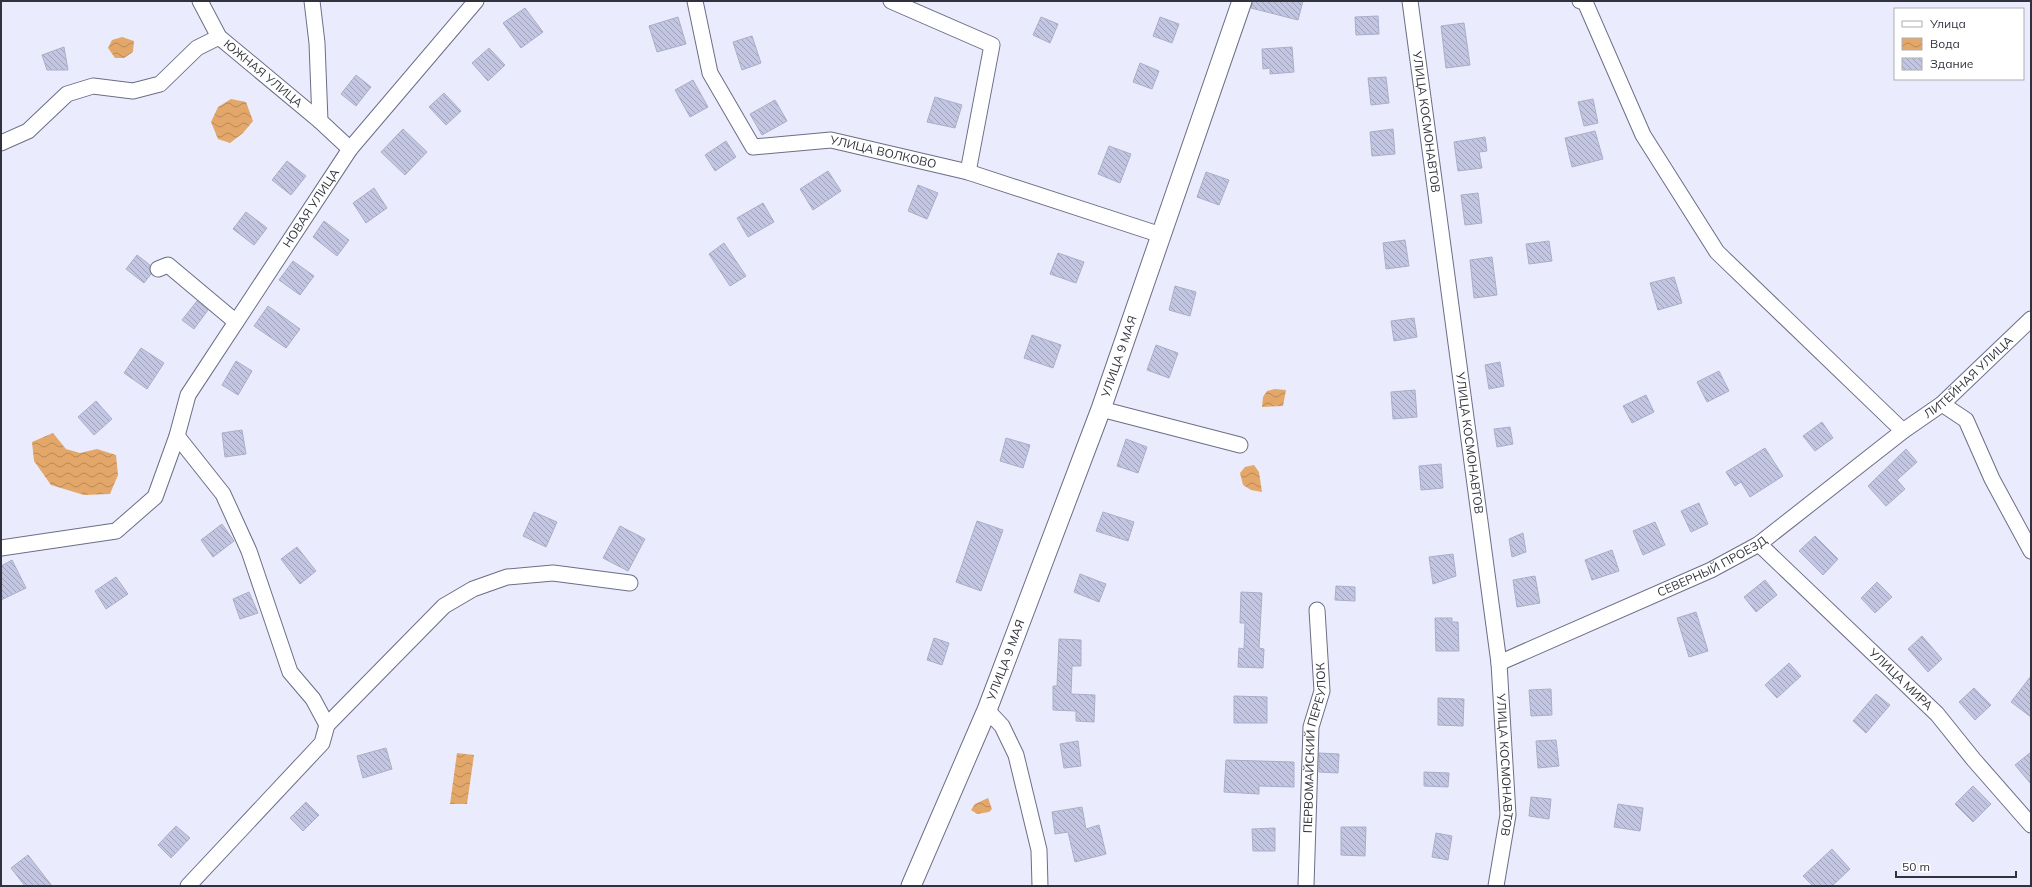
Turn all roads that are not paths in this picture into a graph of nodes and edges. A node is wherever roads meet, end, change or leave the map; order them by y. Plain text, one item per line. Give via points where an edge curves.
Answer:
1 (200, 1) edge
2 (312, 1) edge
3 (476, 1) edge
4 (695, 1) edge
5 (891, 1) edge
6 (1242, 1) edge
7 (1410, 1) edge
8 (1584, 1) edge
9 (219, 37) junction
10 (320, 121) junction
11 (1, 142) edge
12 (350, 149) junction
13 (968, 172) junction
14 (1161, 235) junction
15 (158, 269) dead end
16 (2031, 319) edge
17 (236, 322) junction
18 (1942, 404) junction
19 (1100, 409) junction
20 (1903, 431) junction
21 (178, 436) junction
22 (1240, 445) dead end
23 (1759, 544) junction
24 (1, 548) edge
25 (2031, 551) edge
26 (630, 583) dead end
27 (1318, 610) dead end
28 (1499, 663) junction
29 (987, 710) junction
30 (327, 725) junction
31 (2031, 825) edge
32 (188, 886) edge
33 (911, 886) edge
34 (1040, 886) edge
35 (1306, 886) edge
36 (1496, 886) edge

1 - 9 street, ЮЖНАЯ УЛИЦА
2 - 10 street via 317,43
3 - 12 street, НОВАЯ УЛИЦА
4 - 13 street, УЛИЦА ВОЛКОВО via 710,73 753,147 831,140
5 - 13 street via 992,45
6 - 14 main road, УЛИЦА 9 МАЯ
7 - 28 street, УЛИЦА КОСМОНАВТОВ
8 - 20 street via 1643,135 1716,252
9 - 10 street, ЮЖНАЯ УЛИЦА
9 - 11 street via 197,48 160,84 133,91 93,86 67,94 28,131
10 - 12 street, ЮЖНАЯ УЛИЦА
12 - 17 street, НОВАЯ УЛИЦА
13 - 14 street, УЛИЦА ВОЛКОВО
14 - 19 main road, УЛИЦА 9 МАЯ
15 - 17 street via 168,265
16 - 18 street, ЛИТЕЙНАЯ УЛИЦА
17 - 21 street, НОВАЯ УЛИЦА via 188,395
18 - 20 street, ЛИТЕЙНАЯ УЛИЦА
18 - 25 street via 1966,420 1992,479
19 - 22 street
19 - 29 main road, УЛИЦА 9 МАЯ
20 - 23 street, СЕВЕРНЫЙ ПРОЕЗД
21 - 24 street, НОВАЯ УЛИЦА via 156,497 116,531
21 - 30 street via 223,494 249,551 290,672 312,699
23 - 28 street, СЕВЕРНЫЙ ПРОЕЗД via 1711,570
23 - 31 street, УЛИЦА МИРА via 1936,714
26 - 30 street via 553,573 507,577 474,589 444,606
27 - 35 street, ПЕРВОМАЙСКИЙ ПЕРЕУЛОК via 1322,691 1311,727
28 - 36 street, УЛИЦА КОСМОНАВТОВ via 1508,815
29 - 33 main road, УЛИЦА 9 МАЯ
29 - 34 street, УЛИЦА 9 МАЯ via 1002,726 1016,754 1039,850
30 - 32 street via 322,743

